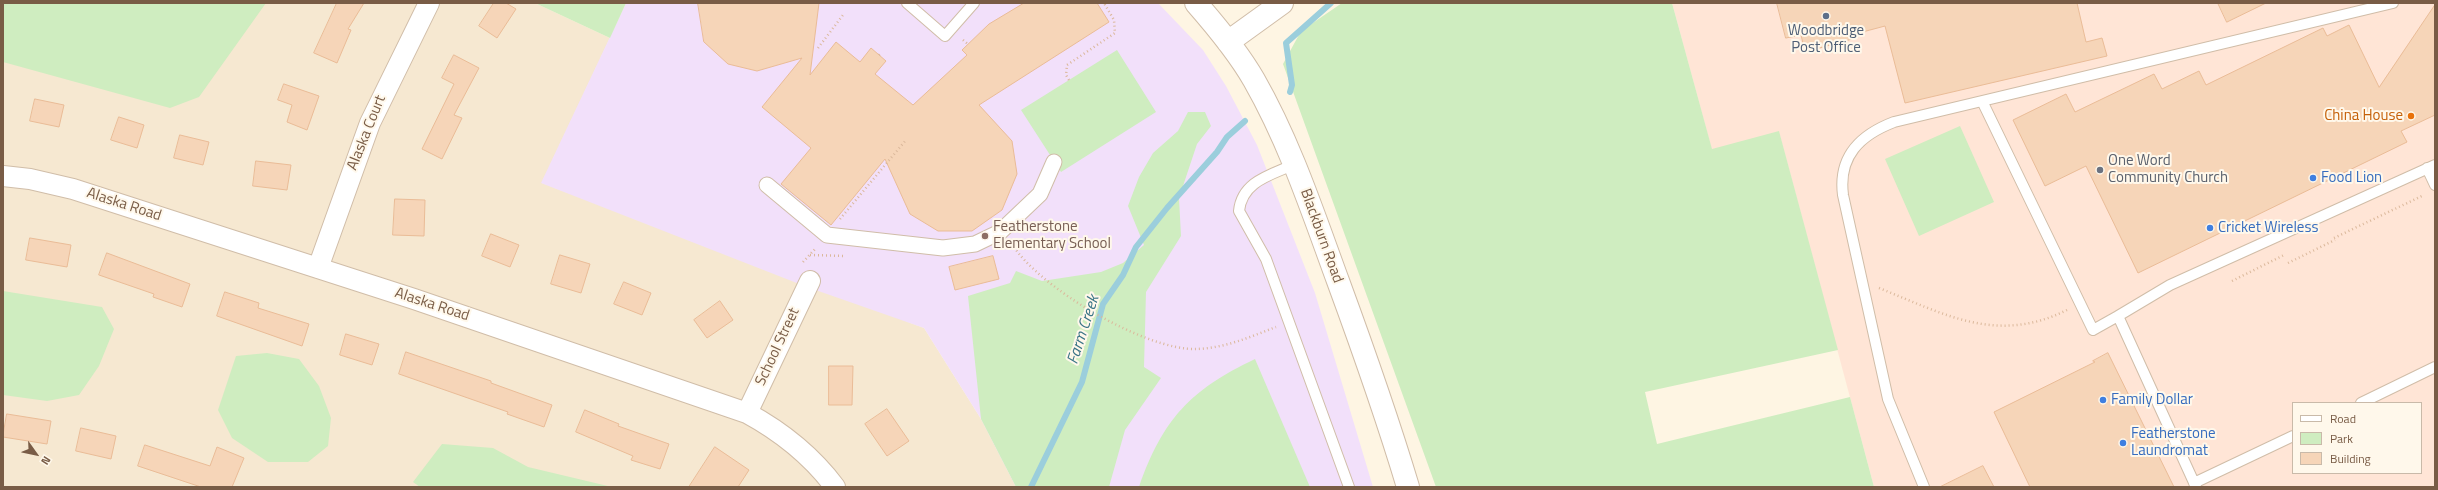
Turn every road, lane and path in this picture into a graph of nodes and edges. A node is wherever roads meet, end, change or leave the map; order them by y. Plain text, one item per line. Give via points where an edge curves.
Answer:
1 (429, 3) edge
2 (907, 3) edge
3 (974, 3) edge
4 (1104, 3) edge
5 (1196, 3) edge
6 (1282, 3) edge
7 (2393, 3) edge
8 (843, 16) dead end
9 (963, 40) dead end
10 (1228, 42) junction
11 (968, 45) dead end
12 (818, 48) dead end
13 (1069, 80) dead end
14 (1983, 103) junction
15 (906, 140) dead end
16 (1054, 162) dead end
17 (1295, 164) junction
18 (2431, 166) edge
19 (3, 176) edge
20 (767, 185) dead end
21 (2431, 189) edge
22 (1003, 230) junction
23 (827, 235) junction
24 (2284, 255) dead end
25 (2288, 263) dead end
26 (318, 268) junction
27 (805, 272) joint
28 (1864, 281) junction
29 (2232, 281) dead end
30 (2080, 303) junction
31 (2118, 316) junction
32 (1289, 322) junction
33 (2435, 367) edge
34 (2363, 402) edge
35 (747, 413) junction
36 (2292, 436) edge
37 (2195, 485) edge
38 (835, 487) edge
39 (1349, 487) edge
40 (1408, 487) edge
41 (1924, 487) edge

1 - 26 street, Alaska Court via 370,123
2 - 3 lane via 945,36
4 - 13 path via 1114,20 1115,33 1067,64 1066,75
5 - 10 street, Blackburn Road
6 - 10 street
7 - 14 lane
8 - 12 path
9 - 11 path
10 - 17 street, Blackburn Road via 1276,120
14 - 28 lane via 1894,122 1870,134 1854,149 1845,165 1842,184
14 - 30 lane
15 - 23 path
16 - 22 street via 1040,194
17 - 32 lane via 1253,183 1242,198 1239,211 1266,259
17 - 40 street, Blackburn Road via 1351,316
18 - 21 lane
18 - 31 lane via 2170,285
19 - 26 street, Alaska Road via 74,188
20 - 23 street
21 - 25 path
22 - 23 street via 975,244 943,248
22 - 32 path via 1036,273 1094,312 1152,341 1196,349 1238,341
23 - 27 path
24 - 29 path
26 - 35 street, Alaska Road via 551,344
27 - 35 street, School Street
28 - 30 path via 1958,319 1991,326 2029,323 2055,315
28 - 41 lane via 1888,399
30 - 31 lane via 2093,330
31 - 37 lane
32 - 39 lane
33 - 34 lane
35 - 38 street, Alaska Road via 774,428 800,448
36 - 37 lane

